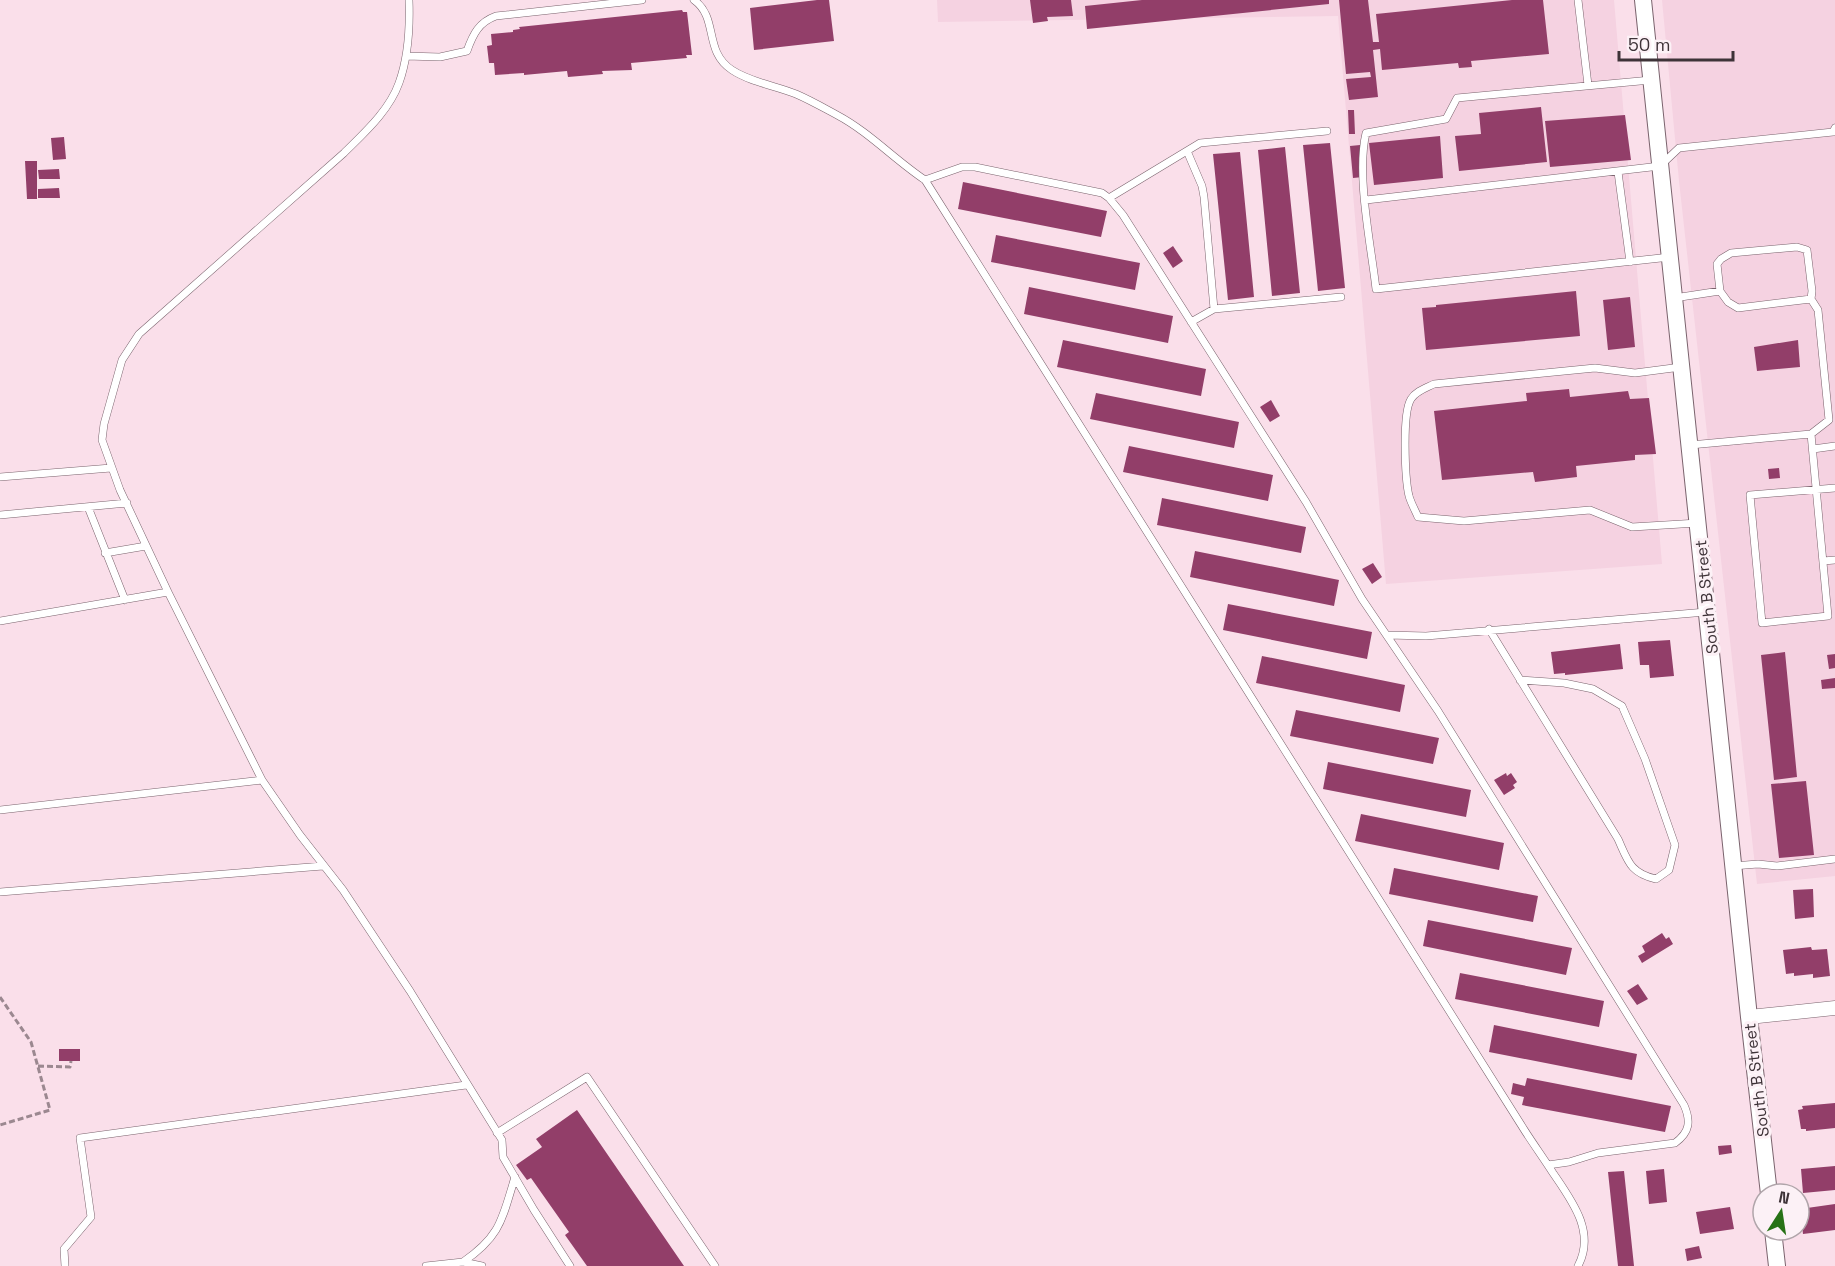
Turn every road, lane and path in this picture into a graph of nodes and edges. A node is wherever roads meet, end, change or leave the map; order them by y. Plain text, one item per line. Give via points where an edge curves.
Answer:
1 (409, 0) edge
2 (642, 0) edge
3 (694, 0) edge
4 (1578, 0) edge
5 (1643, 0) edge
6 (406, 56) junction
7 (1651, 80) junction
8 (1588, 85) junction
9 (1327, 131) dead end
10 (1834, 132) edge
11 (1187, 151) junction
12 (1660, 166) junction
13 (1618, 172) junction
14 (925, 180) junction
15 (1109, 198) junction
16 (1366, 200) junction
17 (1670, 257) junction
18 (1630, 261) junction
19 (1720, 291) junction
20 (1341, 297) dead end
21 (1674, 298) junction
22 (1811, 299) junction
23 (1214, 309) junction
24 (1191, 322) junction
25 (1682, 367) junction
26 (1811, 434) junction
27 (1690, 445) junction
28 (1835, 446) edge
29 (1813, 449) junction
30 (111, 468) junction
31 (0, 477) edge
32 (1835, 489) edge
33 (1816, 490) junction
34 (127, 504) junction
35 (88, 507) junction
36 (0, 515) edge
37 (1698, 523) junction
38 (146, 546) junction
39 (105, 554) junction
40 (1835, 560) edge
41 (1823, 561) junction
42 (168, 592) junction
43 (125, 600) junction
44 (1707, 612) junction
45 (0, 621) edge
46 (1489, 629) junction
47 (1388, 635) junction
48 (1520, 680) junction
49 (262, 780) junction
50 (0, 810) edge
51 (1835, 859) edge
52 (323, 866) junction
53 (1733, 866) junction
54 (0, 892) edge
55 (0, 997) edge
56 (1835, 1008) edge
57 (1749, 1017) junction
58 (71, 1061) dead end
59 (38, 1066) junction
60 (466, 1085) junction
61 (0, 1125) edge
62 (497, 1133) junction
63 (1548, 1165) junction
64 (515, 1177) junction
65 (1768, 1182) edge
66 (1774, 1242) edge
67 (463, 1262) junction
68 (65, 1266) edge
69 (426, 1266) edge
70 (482, 1266) edge
71 (570, 1266) edge
72 (715, 1266) edge
73 (1578, 1266) edge
74 (1777, 1266) edge

1 - 6 lane
2 - 6 lane via 496,16 475,31 467,51 440,57
3 - 14 lane via 708,15 716,52 733,71 799,95 840,116
4 - 8 lane
5 - 7 street, South B Street
6 - 30 lane via 390,101 356,141 139,334 122,360 104,424 102,440
7 - 8 lane
7 - 12 street, South B Street
8 - 16 lane via 1457,98 1446,119 1366,133 1362,150
9 - 11 lane via 1208,141
10 - 12 lane via 1679,148
11 - 15 lane
11 - 23 lane via 1204,197
12 - 13 lane
12 - 17 street, South B Street
13 - 16 lane
13 - 18 lane
14 - 15 lane via 968,166 1083,188
14 - 63 lane
15 - 24 lane
16 - 18 lane via 1376,289
17 - 18 lane
17 - 21 street, South B Street
19 - 21 lane
19 - 22 lane via 1738,308
19 - 22 lane via 1717,264 1731,253 1797,247 1807,250
20 - 23 lane
21 - 25 street, South B Street
22 - 26 lane via 1818,310 1829,420
23 - 24 lane
24 - 47 lane
25 - 27 street, South B Street
25 - 37 lane via 1635,373 1595,368 1434,384 1417,393 1407,410 1409,495 1418,517 1464,521 1590,510 1632,527
26 - 27 lane
26 - 29 lane
27 - 37 street, South B Street
28 - 29 lane
29 - 33 lane
30 - 31 lane
30 - 34 lane
32 - 33 lane
33 - 41 lane
33 - 41 lane via 1750,495 1762,623 1828,616
34 - 35 lane
34 - 38 lane
35 - 36 lane
35 - 39 lane
37 - 44 street, South B Street
38 - 39 lane
38 - 42 lane
39 - 43 lane
40 - 41 lane
42 - 43 lane
42 - 49 lane
43 - 45 lane
44 - 46 lane
44 - 53 street, South B Street
46 - 47 lane via 1426,636
46 - 48 lane
47 - 63 lane via 1689,1115 1685,1135 1675,1143 1598,1153
48 - 48 lane via 1618,839 1632,869 1656,879 1669,870 1675,845 1622,706 1593,689
49 - 50 lane
49 - 52 lane
51 - 53 lane via 1777,866
52 - 54 lane
52 - 60 lane via 410,991
53 - 57 street, South B Street
55 - 59 path via 31,1042
56 - 57 street
57 - 65 street, South B Street
58 - 59 path via 70,1067
59 - 61 path via 50,1110
60 - 62 lane
60 - 68 lane via 80,1138 91,1217 64,1249
62 - 64 lane via 502,1140 503,1157
62 - 72 lane via 587,1077
63 - 73 lane via 1582,1221 1584,1250
64 - 67 lane via 501,1222 492,1237
64 - 71 lane
66 - 74 street
67 - 69 lane
67 - 70 lane

